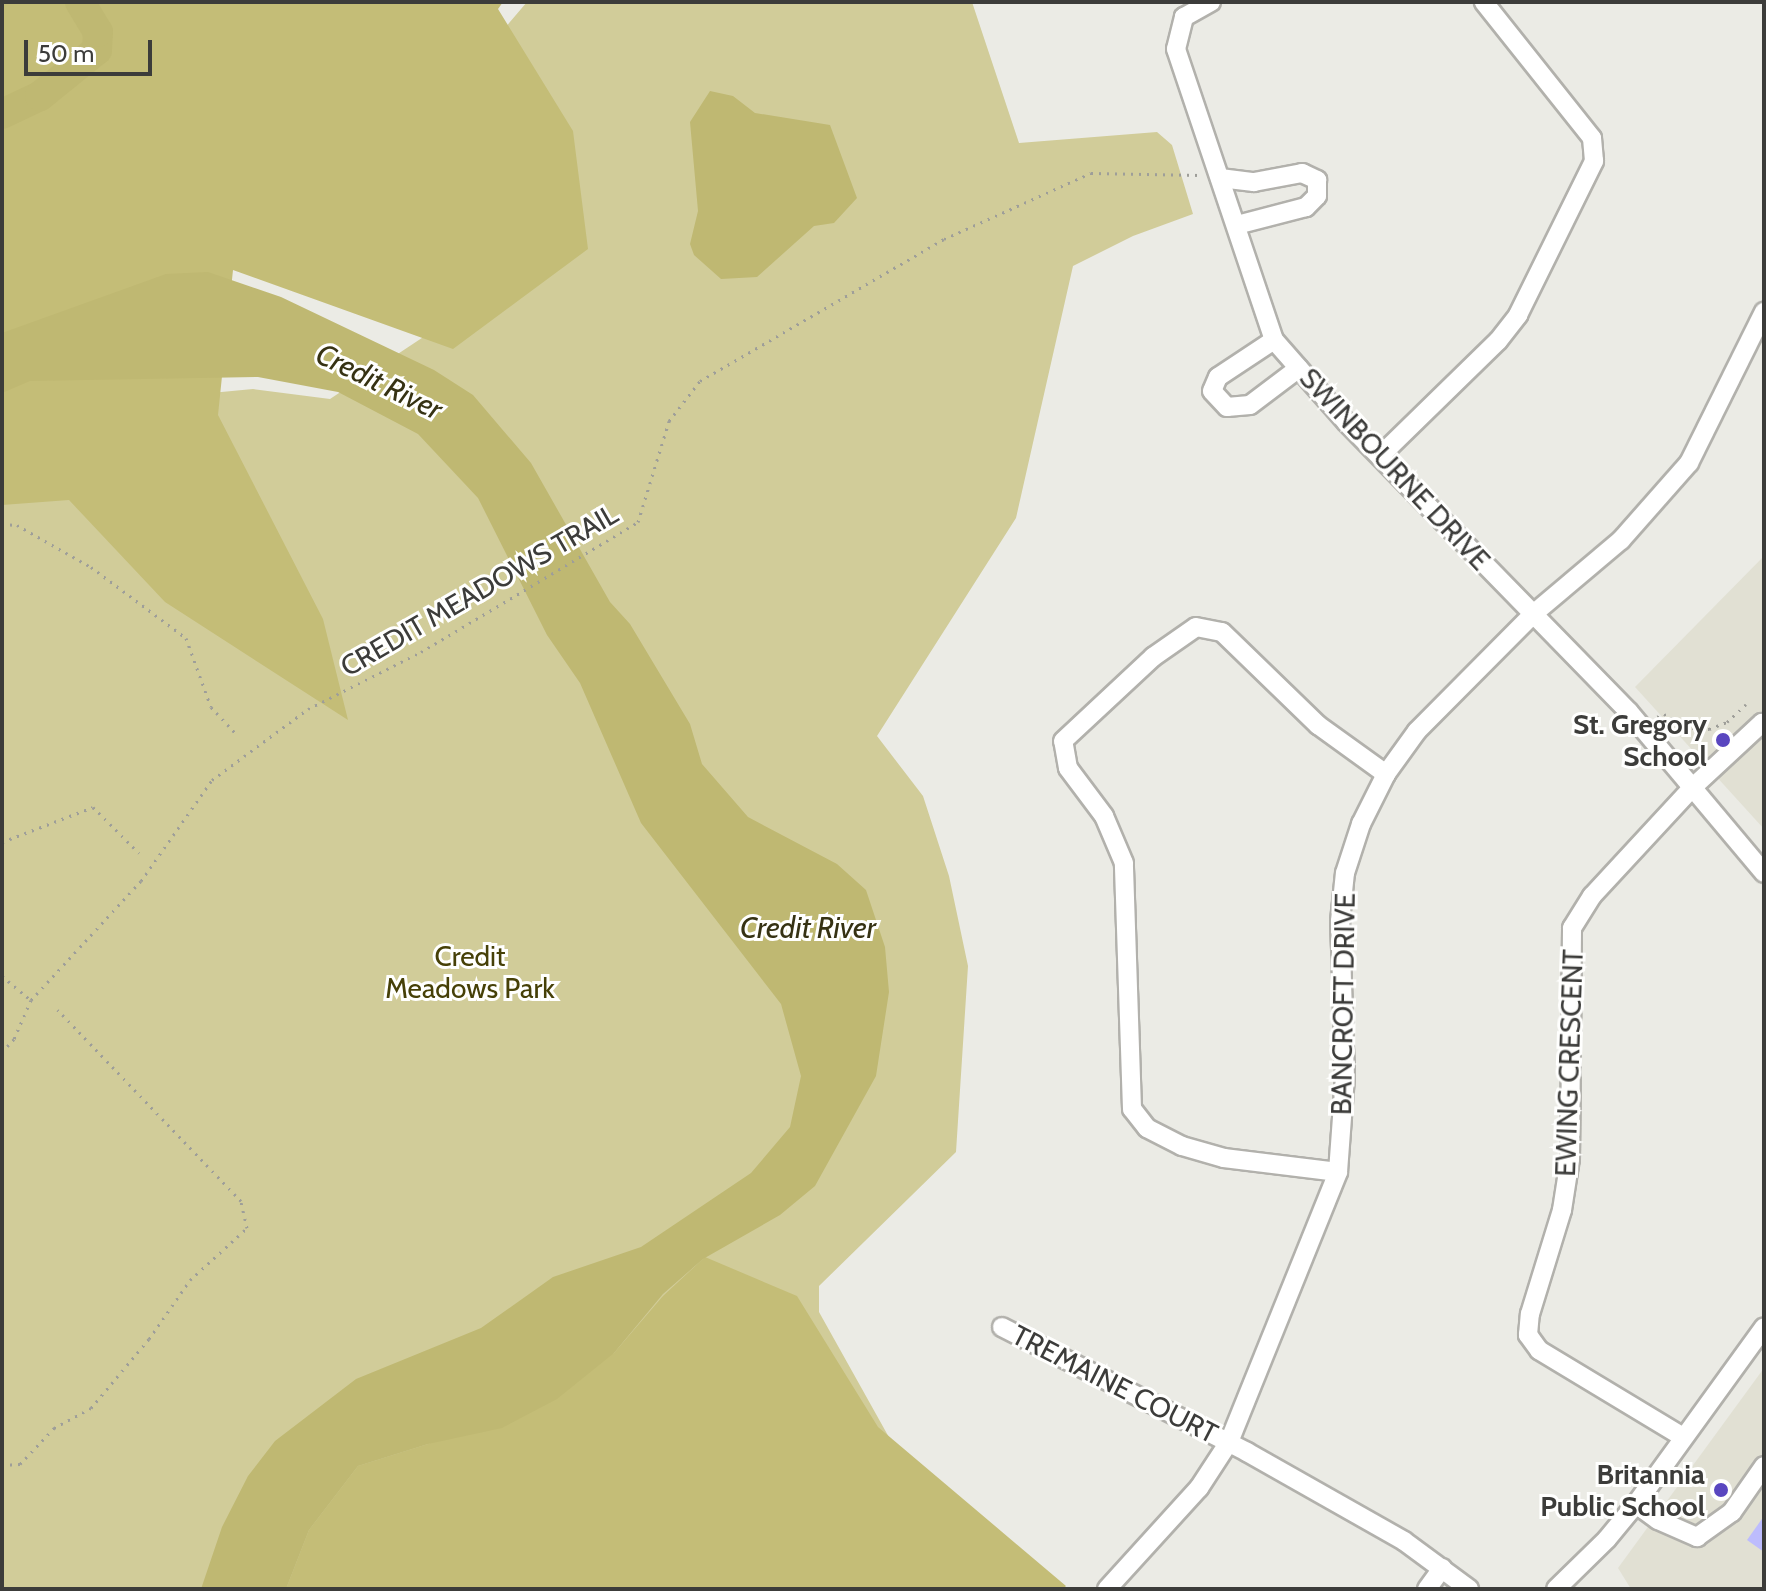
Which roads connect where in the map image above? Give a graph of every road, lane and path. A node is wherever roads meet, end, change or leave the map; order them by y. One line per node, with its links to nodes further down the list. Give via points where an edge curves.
1 (1211, 2): 3 (street, SWINBOURNE DRIVE, via 1184,17 1176,49)
2 (1484, 2): 8 (street, via 1592,138 1594,161 1518,315)
3 (1220, 178): 4 (street, SWINBOURNE DRIVE); 4 (street, via 1254,182 1302,173 1317,180 1317,196 1306,207); 21 (path, CREDIT MEADOWS TRAIL, via 1091,173 944,239 700,381 669,421 638,522 421,652 308,709 212,780 141,881)
4 (1237, 225): 6 (street, SWINBOURNE DRIVE)
5 (1764, 312): 10 (street, BANCROFT DRIVE, via 1689,463 1621,540)
6 (1274, 340): 7 (street, SWINBOURNE DRIVE); 7 (street, via 1218,377 1212,391 1227,407 1250,405)
7 (1299, 368): 8 (street, SWINBOURNE DRIVE)
8 (1380, 456): 10 (street, SWINBOURNE DRIVE)
9 (2, 524): 14 (path, via 17,525 91,567 186,638 211,707)
10 (1532, 615): 12 (street, SWINBOURNE DRIVE); 15 (street, BANCROFT DRIVE, via 1417,731)
11 (1746, 704): 12 (path, via 1727,722 1709,729 1692,728 1664,714)
12 (1638, 723): 16 (street, SWINBOURNE DRIVE)
13 (1764, 725): 16 (street, EWING CRESCENT)
14 (237, 735)
15 (1386, 774): 24 (street, BANCROFT DRIVE, via 1345,873 1340,921 1345,1077); 24 (street, via 1318,725 1222,632 1196,627 1153,657 1063,741 1068,768 1104,816 1124,863 1132,1109 1147,1128 1182,1146 1224,1158)
16 (1692, 788): 19 (street, SWINBOURNE DRIVE); 27 (street, EWING CRESCENT, via 1592,896 1572,928 1570,1159 1562,1210 1528,1335 1539,1350)
17 (2, 842): 18 (path, via 93,807)
18 (139, 853)
19 (1764, 873)
20 (2, 976): 21 (path)
21 (31, 1000): 23 (path, CREDIT MEADOWS TRAIL, via 14,1039)
22 (58, 1010): 29 (path, via 241,1201 247,1228 190,1280 91,1408 54,1428 20,1464)
23 (2, 1052)
24 (1338, 1172): 28 (street, BANCROFT DRIVE)
25 (1002, 1327): 28 (street, TREMAINE COURT)
26 (1762, 1335): 27 (street)
27 (1683, 1437): 31 (street)
28 (1229, 1442): 32 (street, TREMAINE COURT); 33 (street, BANCROFT DRIVE, via 1199,1488)
29 (2, 1465)
30 (1764, 1466): 31 (street, via 1732,1512 1697,1537)
31 (1636, 1504): 36 (street)
32 (1442, 1568): 34 (street); 35 (street, TREMAINE COURT)
33 (1107, 1589)
34 (1427, 1589)
35 (1469, 1589)
36 (1556, 1589)

